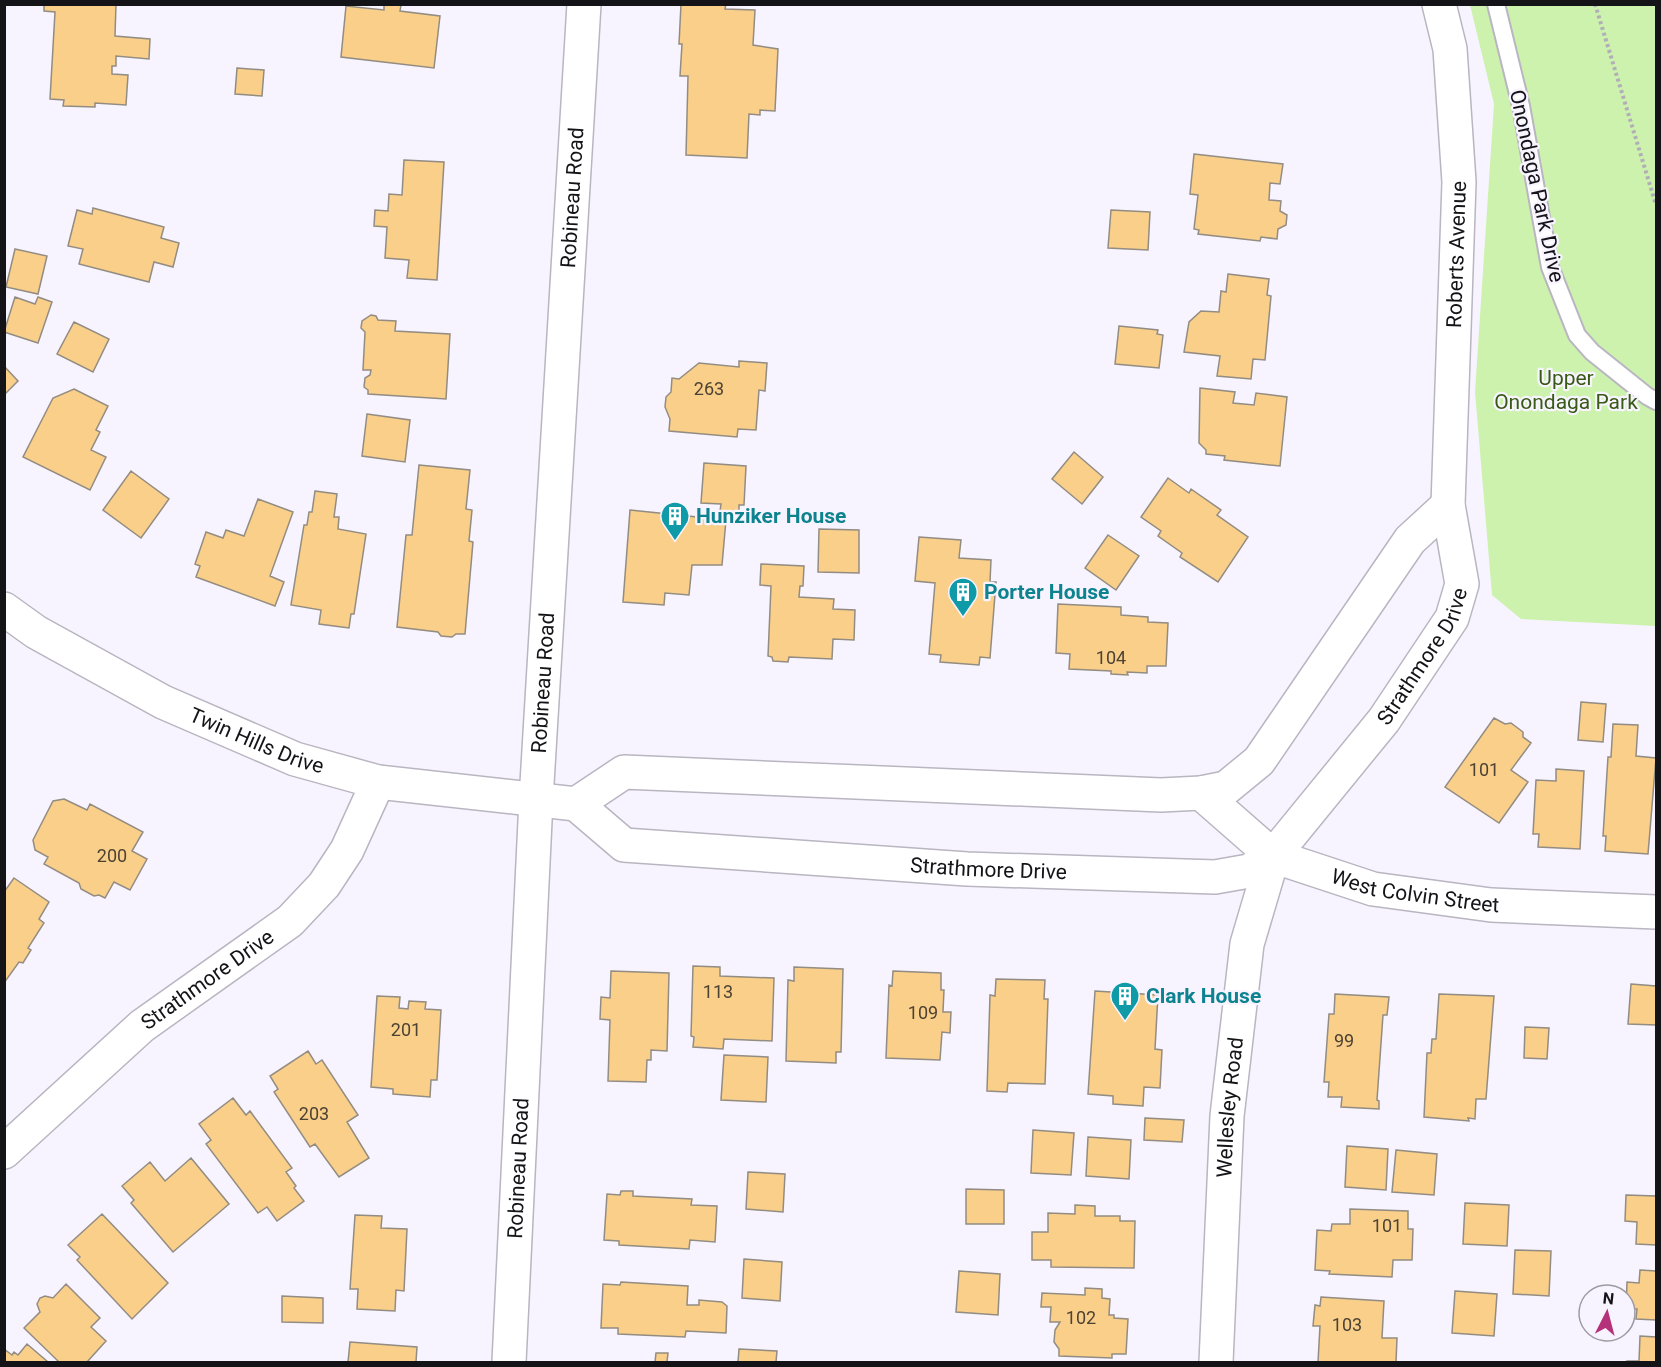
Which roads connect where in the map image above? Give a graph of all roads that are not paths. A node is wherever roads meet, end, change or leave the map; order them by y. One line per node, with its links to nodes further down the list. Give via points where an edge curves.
1 (584, 4): 9 (street, Robineau Road)
2 (1439, 4): 5 (street, Roberts Avenue, via 1450,49 1459,182)
3 (1496, 4): 4 (lane, Onondaga Park Drive, via 1521,106 1550,267 1577,335 1592,352)
4 (1656, 400)
5 (1448, 505): 8 (street, via 1410,540 1259,761 1226,788); 11 (street, Strathmore Drive, via 1462,584 1452,618 1384,720)
6 (4, 609): 7 (street, Twin Hills Drive, via 36,632 163,702 295,759)
7 (378, 782): 9 (street, Twin Hills Drive); 13 (street, Strathmore Drive, via 346,850 324,885 290,921 142,1026)
8 (1201, 793): 10 (street, via 1161,795 624,772); 11 (street, West Colvin Street)
9 (536, 800): 10 (street); 14 (street, Robineau Road)
10 (576, 804): 11 (street, Strathmore Drive, via 624,844 647,846 967,868 1215,877 1249,871)
11 (1273, 856): 12 (street, West Colvin Street, via 1373,889 1491,905); 15 (street, Wellesley Road, via 1247,945 1227,1116)
12 (1656, 912)
13 (4, 1152)
14 (508, 1362)
15 (1216, 1362)

